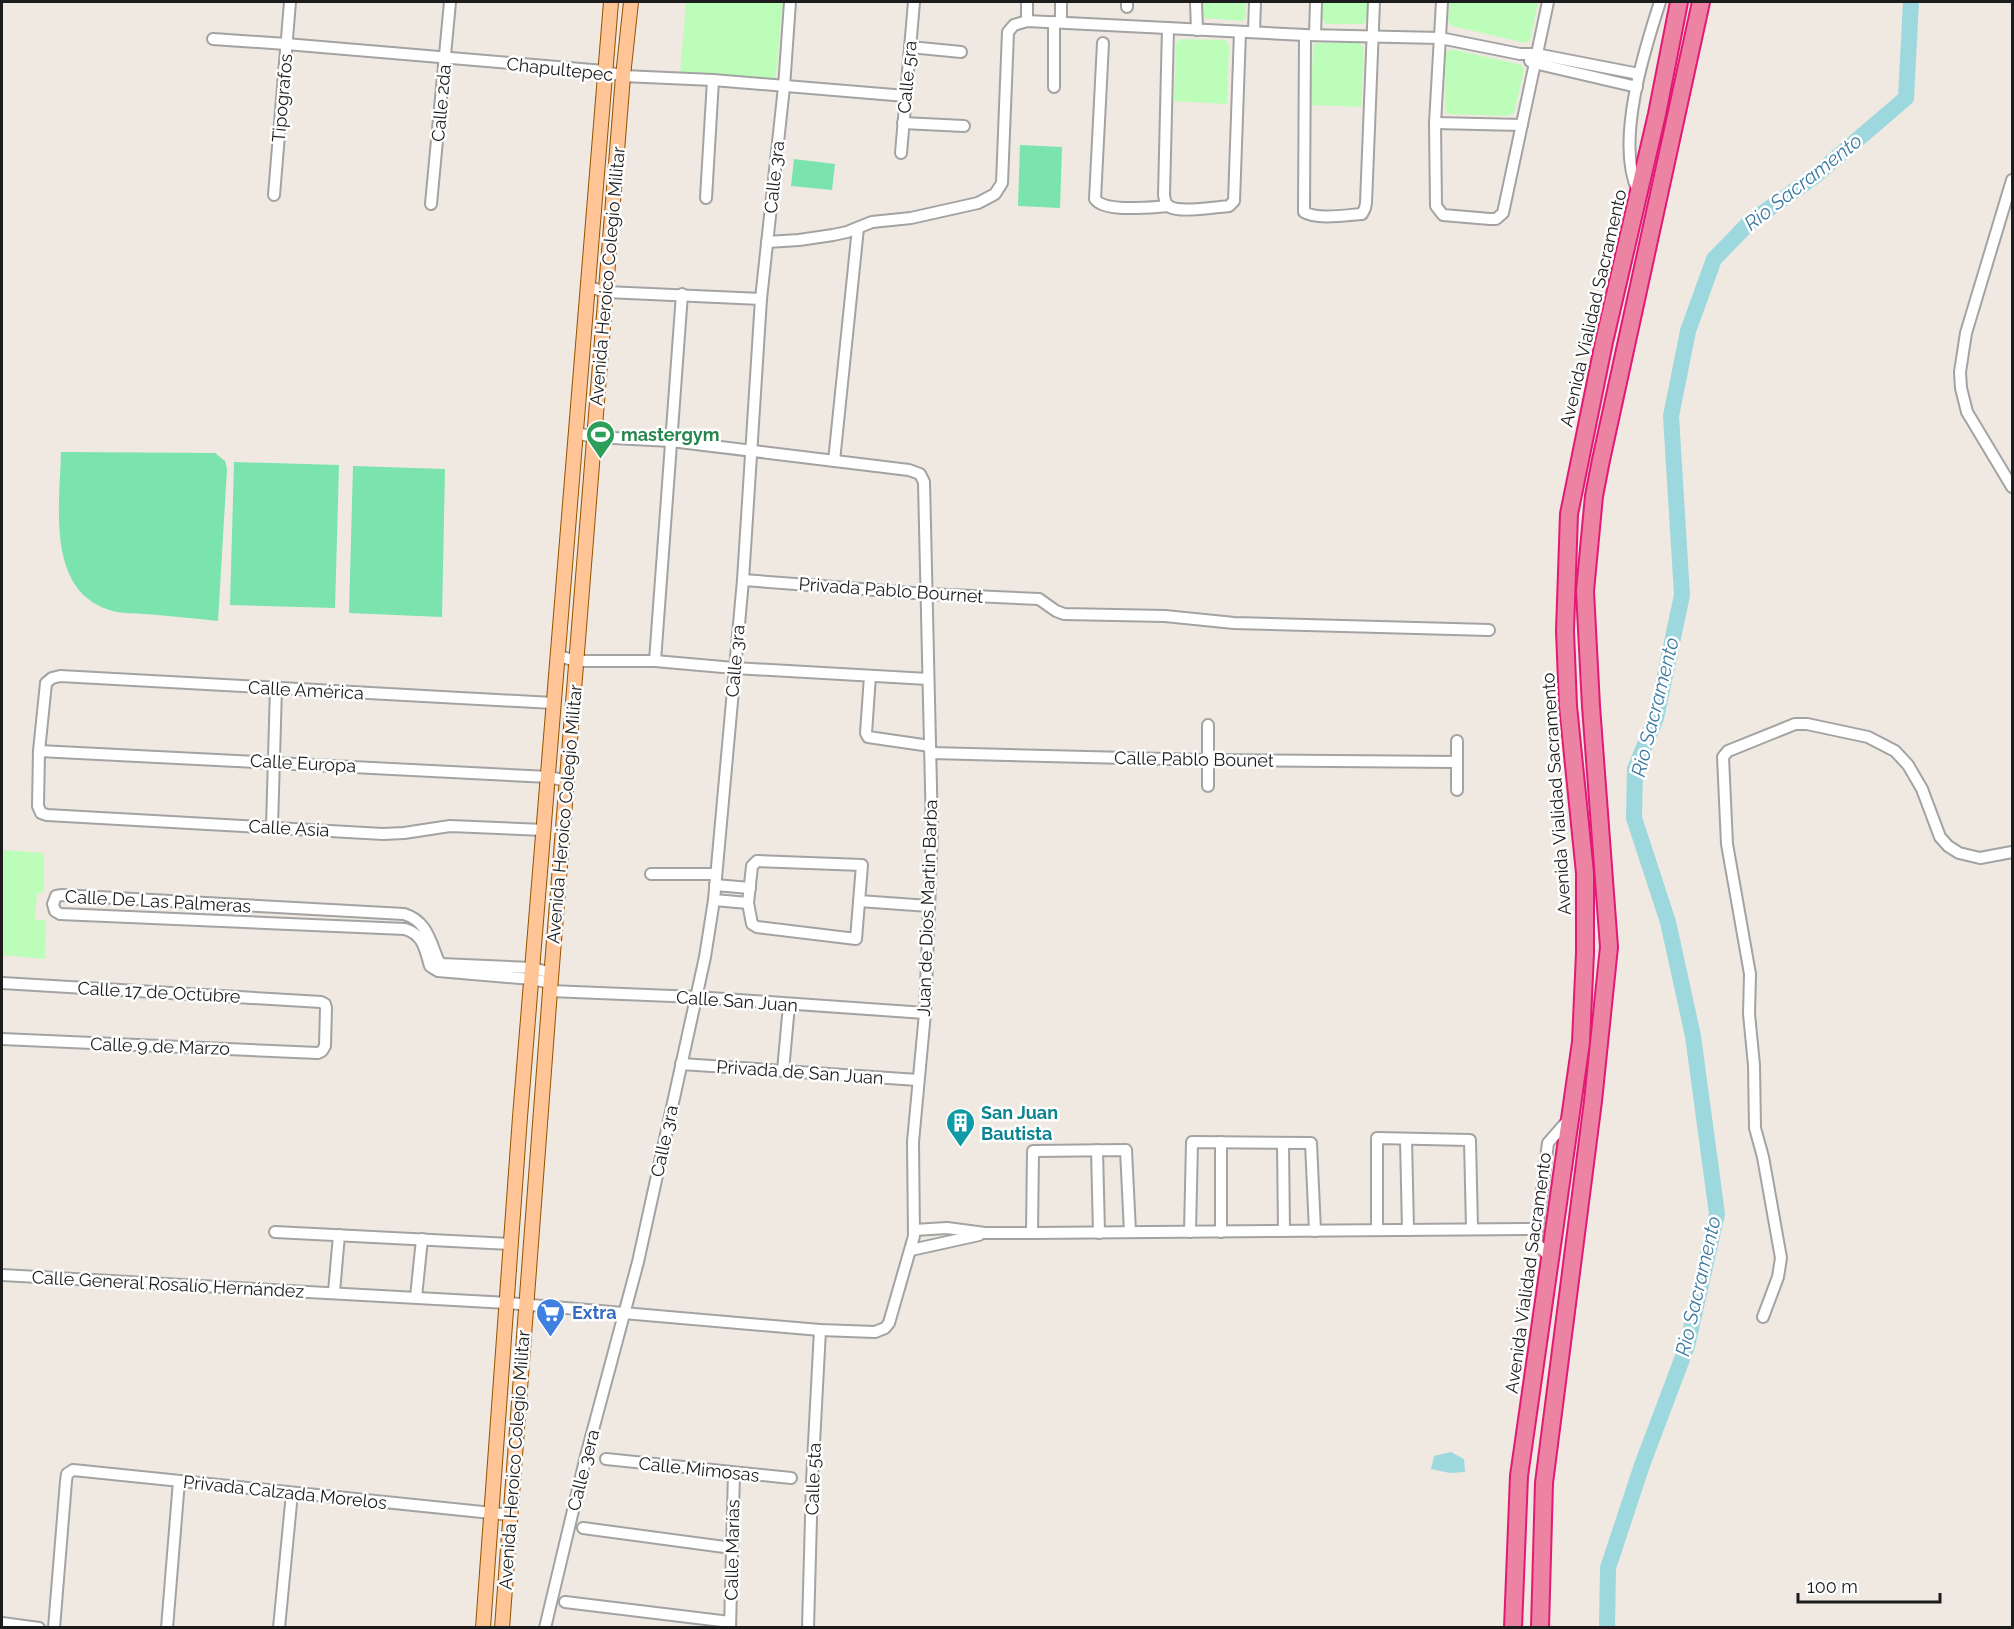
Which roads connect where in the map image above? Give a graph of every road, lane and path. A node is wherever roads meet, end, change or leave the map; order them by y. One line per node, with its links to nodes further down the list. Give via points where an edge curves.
1 (290, 2): 29 (street, Tipografos)
2 (450, 2): 32 (street, Calle 2da)
3 (611, 2): 35 (main road, Avenida Heroico Colegio Militar)
4 (631, 2): 37 (main road, Avenida Heroico Colegio Militar)
5 (790, 2): 39 (street, Calle 3ra)
6 (914, 2): 30 (street, Calle 5ra)
7 (1027, 2): 18 (street)
8 (1060, 2): 19 (street)
9 (1196, 2): 21 (street)
10 (1255, 2): 23 (street)
11 (1316, 2): 24 (street)
12 (1374, 2): 25 (street)
13 (1442, 2): 26 (street)
14 (1548, 2): 33 (street)
15 (1660, 2): 36 (street)
16 (1679, 2): 49 (highway, Avenida Vialidad Sacramento)
17 (1701, 2): 166 (highway, via 1601,460 1590,533 1586,591 1589,672 1609,947 1544,1483)
18 (1027, 21): 19 (street); 54 (street, via 1014,25 1008,32 999,190 978,202)
19 (1058, 22): 20 (street); 40 (street)
20 (1168, 28): 21 (street); 53 (street, via 1164,195)
21 (1197, 30): 22 (street)
22 (1240, 32): 23 (street); 53 (street, via 1234,201 1225,206)
23 (1254, 32): 24 (street)
24 (1310, 35): 25 (street); 25 (street, via 1303,203 1304,212 1310,216 1362,214 1365,208)
25 (1372, 36): 26 (street)
26 (1440, 38): 33 (street); 44 (street)
27 (213, 39): 29 (street, Chapultepec)
28 (1103, 43): 53 (street, via 1095,199 1114,208)
29 (286, 44): 32 (street, Chapultepec); 50 (street, Tipografos)
30 (910, 47): 31 (street); 42 (street, Calle 5ra)
31 (961, 52)
32 (445, 57): 35 (street, Chapultepec); 52 (street, Calle 2da)
33 (1535, 59): 34 (street); 45 (street)
34 (1584, 69): 36 (street); 41 (street)
35 (604, 71): 37 (street, Chapultepec); 56 (main road, Avenida Heroico Colegio Militar)
36 (1639, 74): 41 (street)
37 (623, 76): 38 (street, Chapultepec); 57 (main road, Avenida Heroico Colegio Militar)
38 (713, 80): 39 (street, Chapultepec); 51 (street)
39 (784, 87): 42 (street, Chapultepec); 55 (street, Calle 3ra)
40 (1054, 87)
41 (1637, 87): 49 (street, via 1629,165)
42 (906, 96): 43 (street, Calle 5ra)
43 (903, 123): 46 (street); 47 (street, Calle 5ra)
44 (1436, 123): 45 (street); 45 (street, via 1437,209 1443,215 1490,219 1503,213)
45 (1522, 125)
46 (964, 126)
47 (901, 153)
48 (2013, 180): 65 (street, via 1966,333 1960,372 1967,412)
49 (1639, 193): 112 (highway, Avenida Vialidad Sacramento, via 1569,514 1565,631 1569,728 1585,873 1581,1042)
50 (274, 195)
51 (706, 198)
52 (431, 204)
53 (1169, 206)
54 (858, 228): 55 (street); 64 (street)
55 (767, 242): 59 (street, Calle 3ra)
56 (589, 287): 57 (street); 60 (main road, Avenida Heroico Colegio Militar)
57 (606, 291): 58 (street); 61 (main road, Avenida Heroico Colegio Militar)
58 (682, 294): 59 (street); 62 (street)
59 (761, 299): 63 (street, Calle 3ra)
60 (576, 433): 61 (street); 69 (main road, Avenida Heroico Colegio Militar)
61 (594, 437): 62 (street); 70 (main road, Avenida Heroico Colegio Militar)
62 (670, 441): 63 (street); 71 (street)
63 (752, 452): 64 (street); 66 (street, Calle 3ra)
64 (834, 461): 67 (street, Juan de Dios Martin Barba, via 920,474 924,482)
65 (2013, 487)
66 (743, 580): 67 (street, Privada Pablo Bournet); 72 (street, Calle 3ra)
67 (927, 594): 68 (street, Privada Pablo Bournet, via 1039,599 1064,614); 74 (street, Juan de Dios Martin Barba)
68 (1489, 630)
69 (559, 656): 70 (street); 76 (main road, Avenida Heroico Colegio Militar)
70 (576, 661): 71 (street); 85 (main road, Avenida Heroico Colegio Militar)
71 (655, 661): 72 (street)
72 (734, 668): 73 (street); 92 (street, Calle 3ra)
73 (870, 676): 74 (street); 79 (street, Calle Pablo Bounet, via 868,737)
74 (928, 679): 79 (street, Juan de Dios Martin Barba)
75 (276, 688): 76 (street, Calle América); 80 (street, Calle América, via 52,678 46,683); 82 (street)
76 (553, 703): 84 (main road, Avenida Heroico Colegio Militar)
77 (1208, 725): 81 (street)
78 (1457, 741): 83 (street)
79 (930, 749): 81 (street, Calle Pablo Bounet); 98 (street, Juan de Dios Martin Barba)
80 (39, 751): 82 (street, Calle Europa); 88 (street, Calle Asia, via 38,806 47,815)
81 (1208, 760): 83 (street, Calle Pablo Bounet); 86 (street)
82 (273, 762): 84 (street, Calle Europa); 88 (street)
83 (1457, 762): 87 (street)
84 (549, 777): 85 (street, Calle Europa); 89 (main road, Avenida Heroico Colegio Militar)
85 (567, 781): 102 (main road, Avenida Heroico Colegio Militar)
86 (1208, 786)
87 (1457, 790)
88 (272, 827): 89 (street, Calle Asia, via 383,834 450,826)
89 (544, 830): 101 (main road, Avenida Heroico Colegio Militar)
90 (2013, 852): 142 (street, via 1980,858 1948,846 1940,837 1922,789 1908,765 1895,751 1868,737 1795,724 1728,751 1723,757 1727,843 1750,974 1755,1128 1781,1258)
91 (651, 874): 92 (street)
92 (715, 880): 93 (street); 94 (street, Calle 3ra)
93 (750, 888): 95 (street, via 752,866 758,861 862,865); 96 (street)
94 (714, 900): 96 (street); 104 (street, Calle 3ra)
95 (859, 901): 96 (street, via 856,939 757,927 750,920); 98 (street)
96 (748, 903)
97 (225, 904): 99 (street); 99 (street, Calle De Las Palmeras, via 62,895 55,897 53,904 60,914); 100 (street, Calle De Las Palmeras, via 404,914 417,920)
98 (929, 906): 106 (street, Juan de Dios Martin Barba)
99 (225, 920): 100 (street, Calle De Las Palmeras)
100 (419, 930): 101 (street, via 428,932 441,963)
101 (532, 973): 102 (street); 133 (main road, Avenida Heroico Colegio Militar)
102 (551, 982): 104 (street, Calle San Juan); 140 (main road, Avenida Heroico Colegio Militar)
103 (2, 983): 108 (street, Calle 17 de Octubre, via 316,1002 326,1008 325,1046)
104 (696, 997): 105 (street, Calle San Juan); 109 (street, Calle 3ra)
105 (789, 1005): 106 (street, Calle San Juan); 110 (street)
106 (925, 1013): 111 (street, Juan de Dios Martin Barba)
107 (2, 1039): 108 (street, Calle 9 de Marzo)
108 (318, 1053)
109 (681, 1065): 110 (street, Privada de San Juan); 141 (street, Calle 3ra)
110 (783, 1071): 111 (street, Privada de San Juan)
111 (918, 1080): 119 (street, Juan de Dios Martin Barba, via 913,1142)
112 (1570, 1118): 118 (street, via 1548,1143); 135 (highway, Avenida Vialidad Sacramento)
113 (1406, 1139): 117 (street, via 1470,1140); 120 (street, via 1377,1138); 121 (street)
114 (1221, 1143): 115 (street); 126 (street, via 1192,1142); 127 (street)
115 (1282, 1143): 122 (street); 123 (street, via 1311,1143)
116 (1097, 1150): 125 (street, via 1126,1150); 129 (street, via 1033,1151); 130 (street)
117 (1472, 1229): 118 (street); 121 (street)
118 (1537, 1229): 135 (street, via 1535,1241)
119 (914, 1230): 128 (street, via 947,1228); 134 (street, Juan de Dios Martin Barba)
120 (1377, 1230): 121 (street); 123 (street)
121 (1407, 1230)
122 (1284, 1231): 123 (street); 127 (street)
123 (1315, 1231)
124 (275, 1232): 131 (street)
125 (1130, 1232): 126 (street); 130 (street)
126 (1190, 1232): 127 (street)
127 (1221, 1232)
128 (985, 1233): 129 (street); 134 (street)
129 (1032, 1233): 130 (street)
130 (1099, 1233)
131 (339, 1235): 132 (street); 137 (street)
132 (422, 1239): 133 (street); 138 (street)
133 (511, 1244): 139 (main road, Avenida Heroico Colegio Militar)
134 (911, 1250): 144 (street, Juan de Dios Martin Barba, via 892,1317 885,1328)
135 (1551, 1259): 165 (highway, Avenida Vialidad Sacramento, via 1519,1476)
136 (2, 1275): 137 (street, Calle General Rosalío Hernández)
137 (334, 1292): 138 (street, Calle General Rosalío Hernández)
138 (416, 1297): 139 (street, Calle General Rosalío Hernández)
139 (508, 1303): 140 (street, Calle General Rosalío Hernández); 150 (main road, Avenida Heroico Colegio Militar)
140 (526, 1305): 141 (street, Calle General Rosalío Hernández); 151 (main road, Avenida Heroico Colegio Militar)
141 (623, 1313): 143 (street, Calle General Rosalío Hernández); 163 (street, Calle 3era)
142 (1763, 1317)
143 (820, 1330): 144 (street, Calle General Rosalío Hernández); 164 (street, Calle 5ta)
144 (875, 1332)
145 (606, 1459): 146 (street, Calle Mimosas)
146 (734, 1473): 147 (street, Calle Mimosas); 153 (street, Calle Marías)
147 (791, 1478)
148 (179, 1481): 149 (street, Privada Calzada Morelos); 158 (street, Privada Calzada Morelos, via 73,1470 67,1474); 159 (street)
149 (292, 1493): 150 (street, Privada Calzada Morelos); 160 (street)
150 (492, 1513): 151 (street, Privada Calzada Morelos); 161 (main road, Avenida Heroico Colegio Militar)
151 (511, 1515): 162 (main road, Avenida Heroico Colegio Militar)
152 (583, 1528): 153 (street)
153 (732, 1548): 156 (street, Calle Marías)
154 (565, 1602): 156 (street)
155 (2, 1623): 157 (street)
156 (730, 1625)
157 (39, 1628)
158 (54, 1628)
159 (166, 1628)
160 (279, 1628)
161 (483, 1628)
162 (502, 1628)
163 (545, 1628)
164 (808, 1628)
165 (1513, 1628)
166 (1540, 1628)

